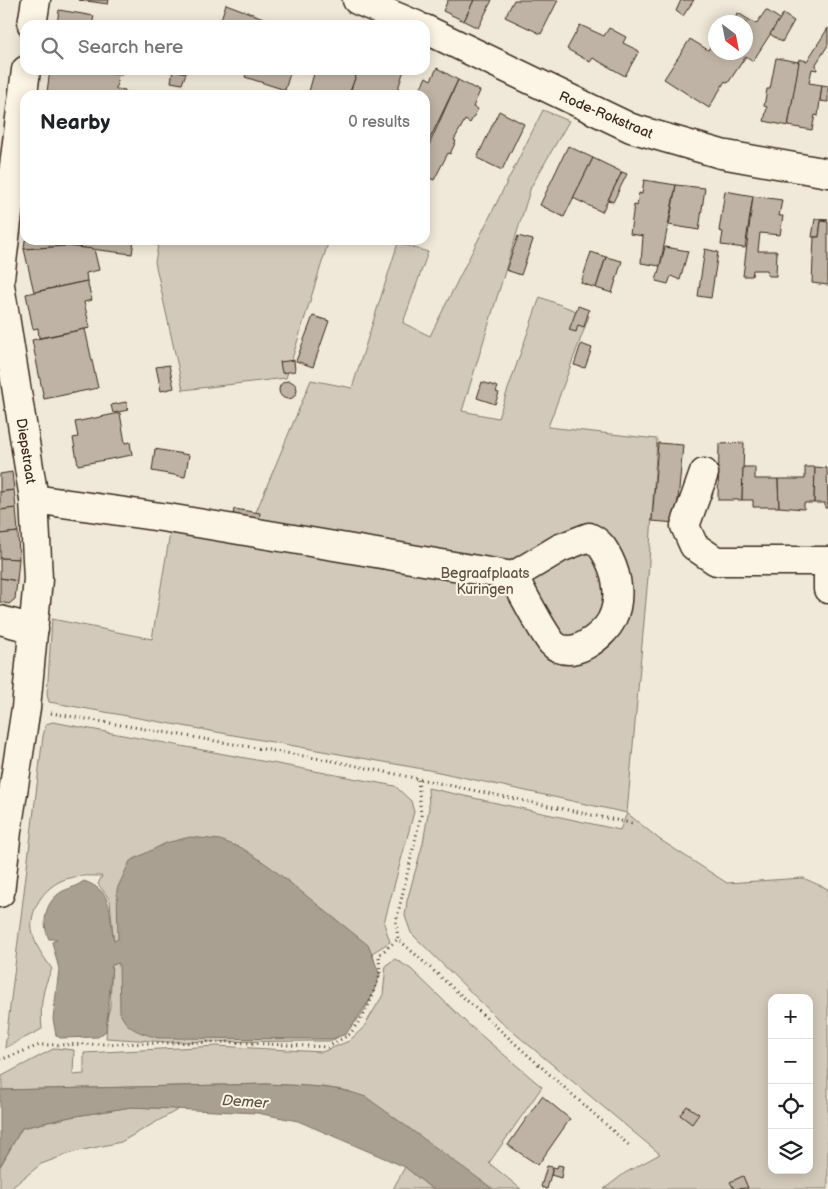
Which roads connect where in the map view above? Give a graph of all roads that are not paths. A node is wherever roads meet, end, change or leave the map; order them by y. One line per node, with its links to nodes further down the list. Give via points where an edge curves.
1 (36, 0): 3 (street)
2 (357, 0): 4 (street)
3 (33, 20)
4 (404, 20)
5 (430, 31): 9 (street, Rode-Rokstraat, via 631,128 721,154)
6 (25, 75): 7 (street)
7 (24, 90)
8 (20, 118): 10 (street)
9 (828, 173)
10 (0, 278)
11 (0, 285): 13 (street, Diepstraat)
12 (704, 473): 15 (street, via 685,526 694,546 716,561 828,561)
13 (34, 500): 14 (street, Diepstraat, via 168,518); 17 (street, Diepstraat, via 38,579)
14 (513, 576)
15 (828, 589)
16 (0, 620): 17 (street)
17 (34, 629): 18 (street, Diepstraat, via 26,708)
18 (3, 830): 19 (street, Diepstraat)
19 (0, 893)

